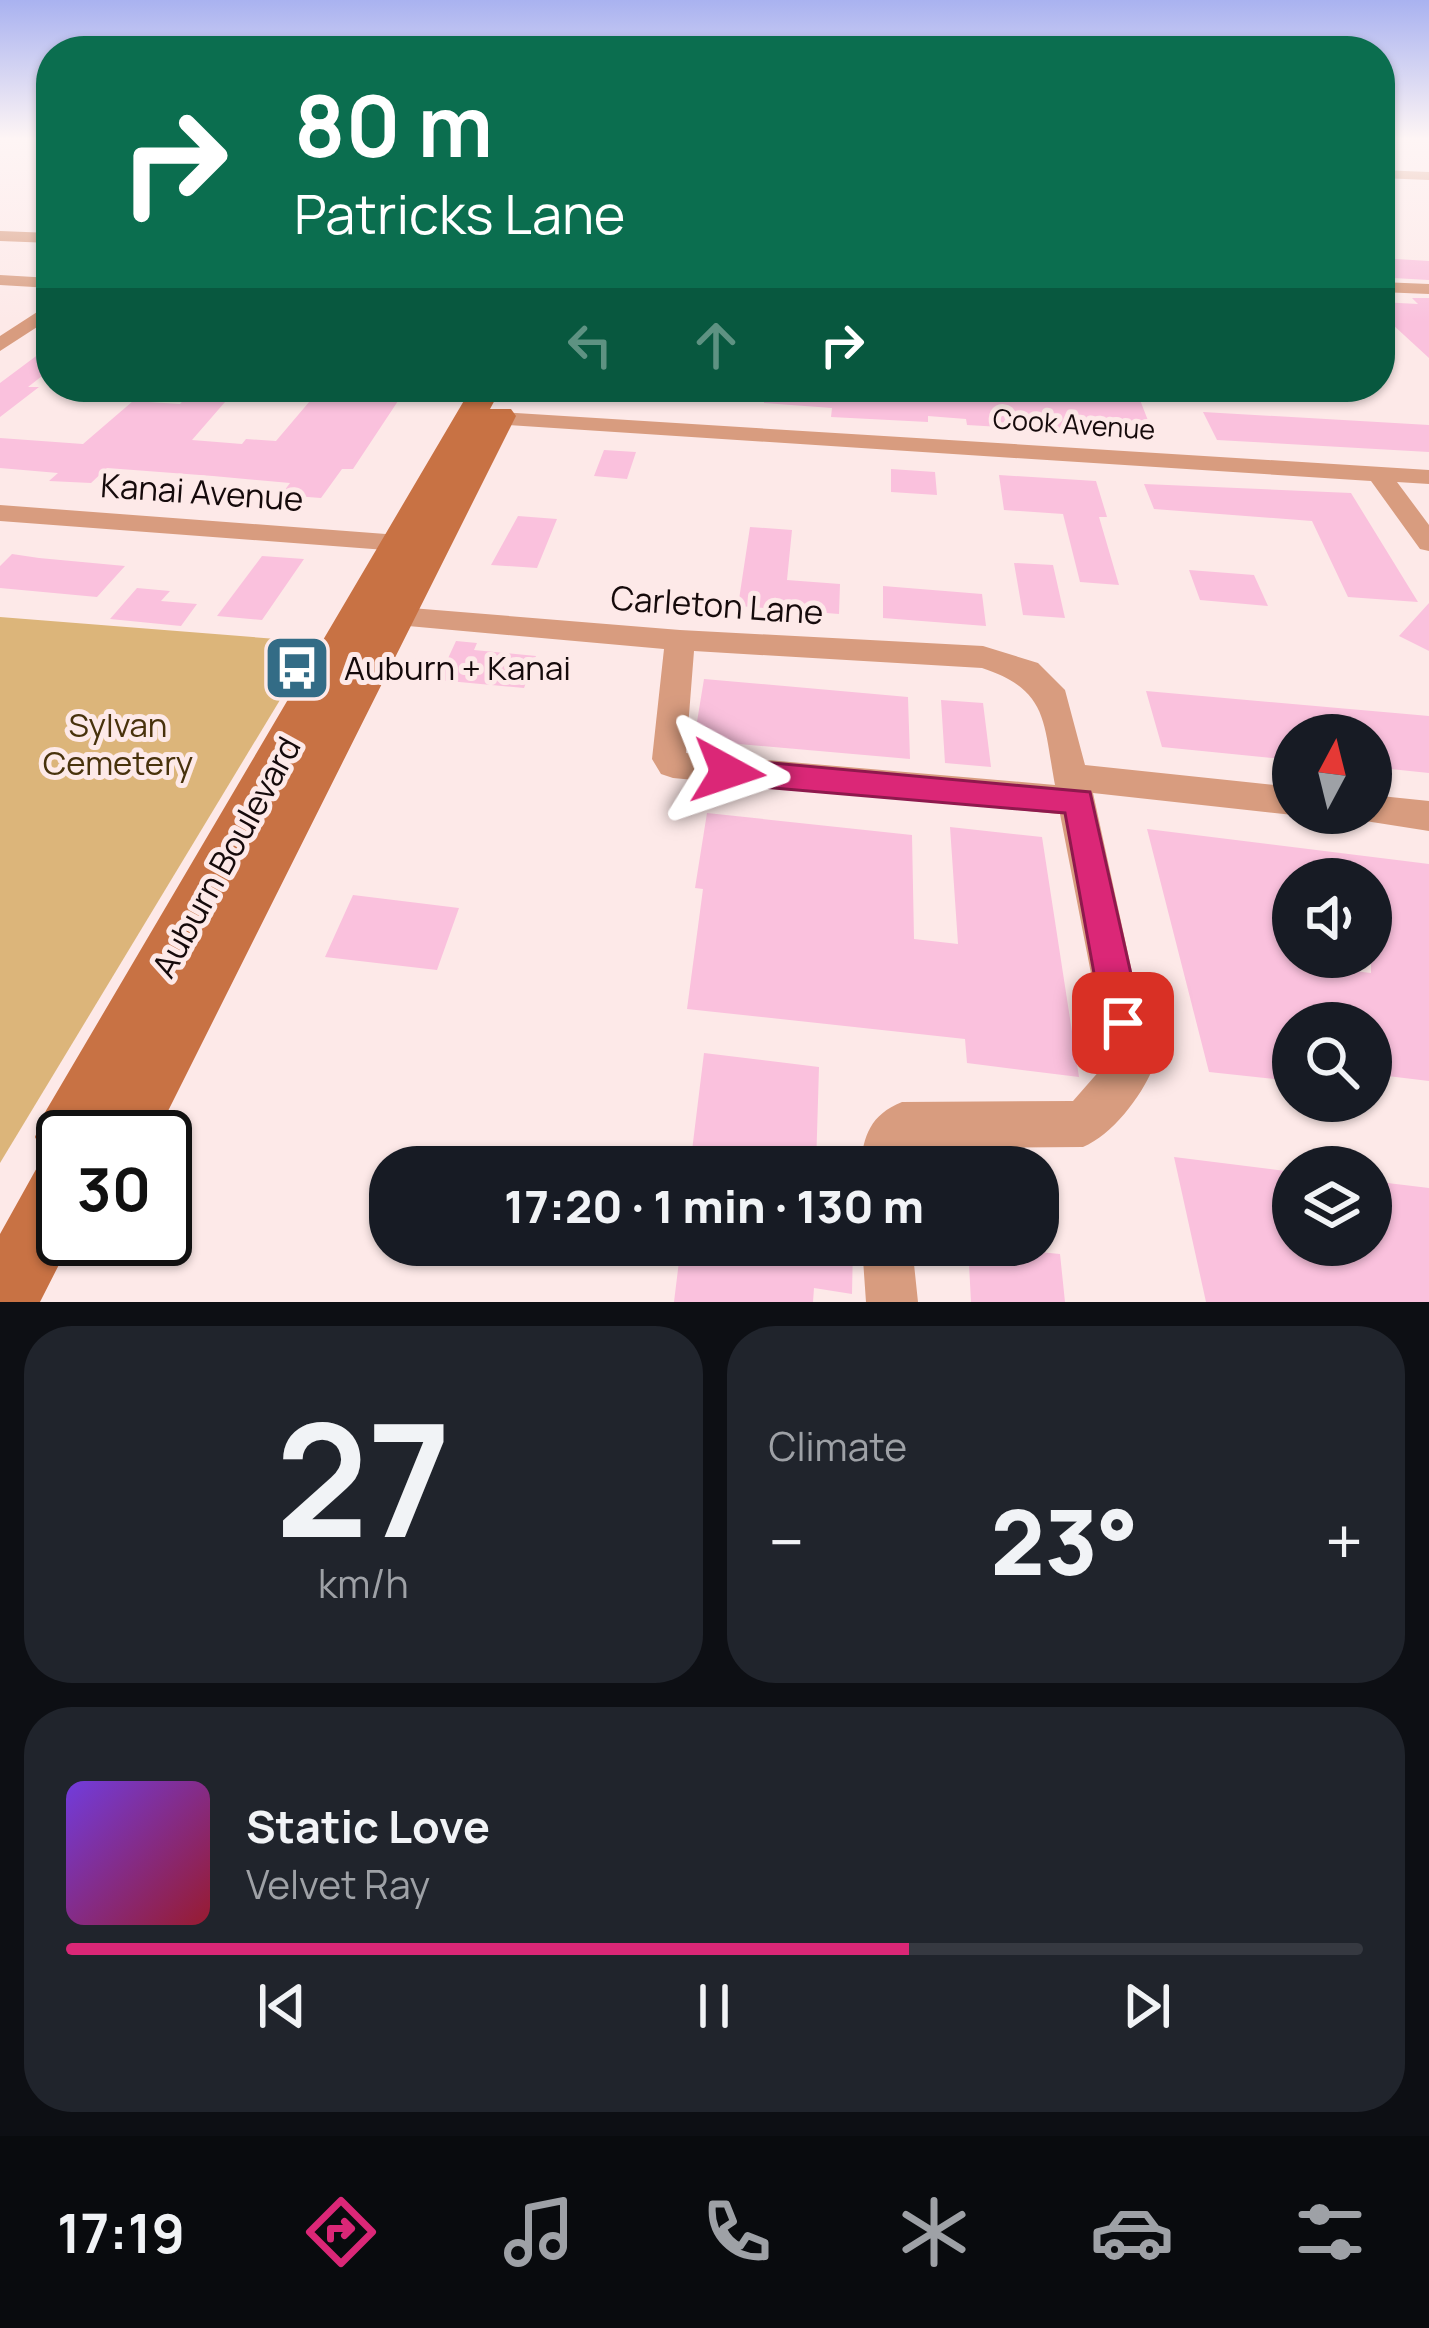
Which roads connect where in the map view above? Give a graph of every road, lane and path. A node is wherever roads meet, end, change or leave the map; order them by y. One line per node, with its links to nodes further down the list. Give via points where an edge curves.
1 (0, 236): 2 (street)
2 (36, 237)
3 (0, 280): 4 (street)
4 (36, 282)
5 (1395, 287): 6 (street)
6 (1429, 289)
7 (36, 320): 8 (street)
8 (0, 345)
9 (496, 402): 15 (main road, Auburn Boulevard)
10 (497, 402): 17 (main road, Auburn Boulevard)
11 (579, 402): 12 (street, Cook Avenue)
12 (1378, 474): 13 (street, Cook Avenue); 16 (street)
13 (1429, 477)
14 (0, 513): 15 (street, Kanai Avenue)
15 (400, 543): 17 (main road, Auburn Boulevard)
16 (1429, 543)
17 (380, 616): 18 (street, Carleton Lane); 23 (main road, Auburn Boulevard); 24 (main road, Auburn Boulevard)
18 (680, 640): 19 (street, Carleton Lane, via 982,657 1027,671 1054,698); 19 (street, via 673,765)
19 (1074, 789): 20 (street); 28 (street, via 1131,1068 1083,1124 902,1125)
20 (1272, 800)
21 (1392, 812): 22 (street)
22 (1429, 816)
23 (260, 877): 24 (main road); 27 (main road, Auburn Boulevard)
24 (142, 1006): 25 (main road, Auburn Boulevard); 26 (main road, via 124,1078)
25 (83, 1110)
26 (106, 1110)
27 (135, 1110)
28 (885, 1146)
29 (36, 1192): 31 (main road, Auburn Boulevard)
30 (36, 1238): 34 (main road)
31 (0, 1256)
32 (52, 1266): 35 (main road)
33 (889, 1266): 36 (street)
34 (2, 1302)
35 (33, 1302)
36 (892, 1302)

